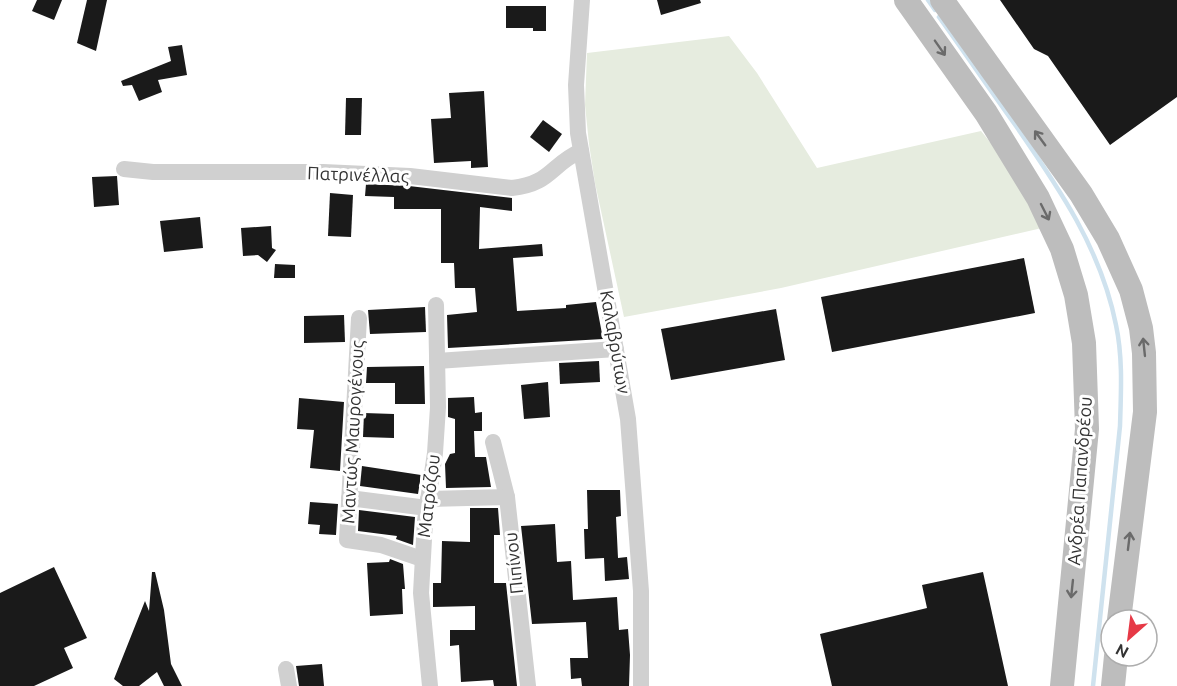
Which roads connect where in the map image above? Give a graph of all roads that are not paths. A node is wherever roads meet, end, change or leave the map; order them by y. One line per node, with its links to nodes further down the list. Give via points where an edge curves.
1 (582, 0): 4 (street, Καλαβρύτων, via 576,85)
2 (906, 0): 22 (main road, Ανδρέα Παπανδρέου, one-way to 22, via 987,113 1038,198 1062,249 1076,295 1084,343 1087,429)
3 (942, 0): 15 (main road, one-way to 3, via 1145,412 1144,353 1131,290 1091,210)
4 (581, 151): 5 (street, Πατρινέλλας, via 542,180 512,188 410,176); 8 (street, Καλαβρύτων)
5 (124, 169)
6 (435, 305): 9 (street, Ματρόζου)
7 (358, 318): 12 (street, Μαντώς Μαυρογένους)
8 (616, 349): 9 (street); 21 (street, Καλαβρύτων, via 628,419 642,591)
9 (438, 361): 13 (street, Ματρόζου, via 435,453)
10 (493, 442): 11 (street, Πιπίνου)
11 (507, 497): 13 (street); 20 (street, Πιπίνου)
12 (349, 498): 13 (street); 14 (street, Μαντώς Μαυρογένους, via 347,540 391,548)
13 (427, 504): 14 (street, Ματρόζου)
14 (422, 559): 19 (street, Ματρόζου, via 421,593)
15 (1120, 608)
16 (1115, 668): 23 (main road)
17 (286, 669): 18 (street)
18 (289, 686)
19 (430, 686)
20 (528, 686)
21 (641, 686)
22 (1062, 686)
23 (1113, 686)

